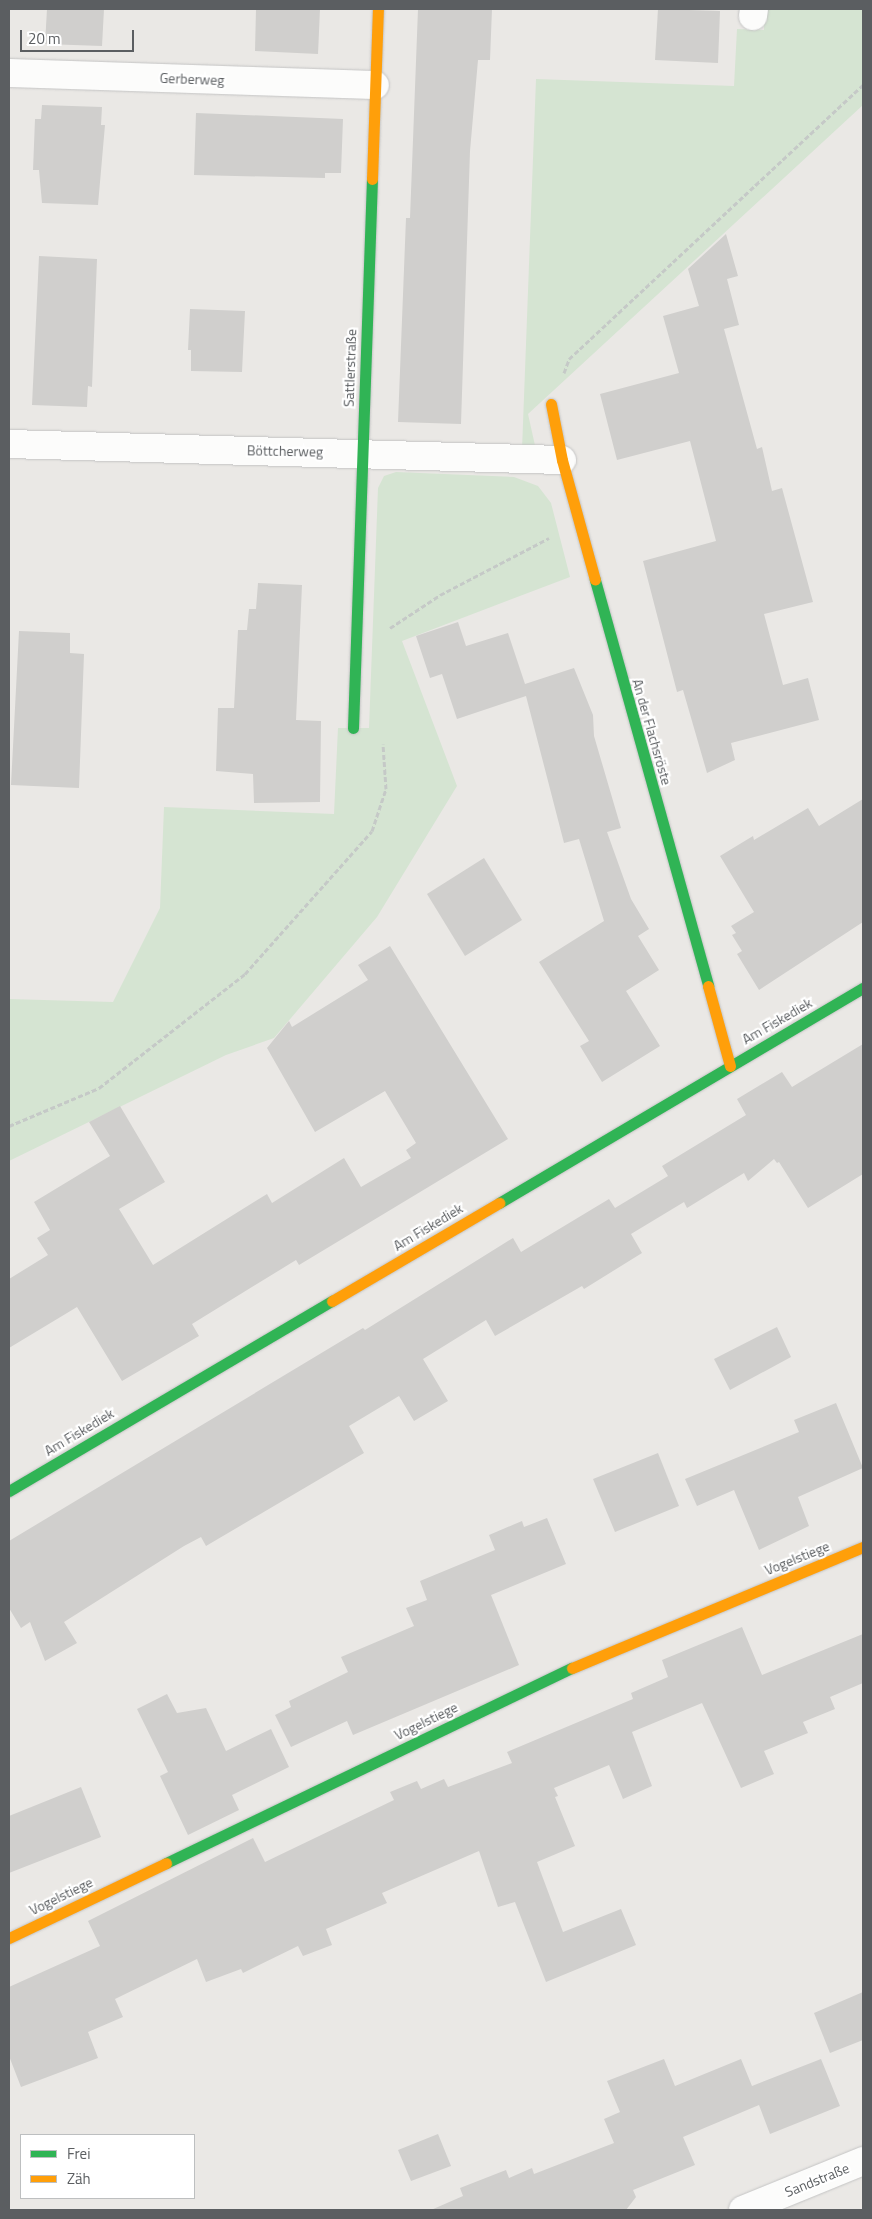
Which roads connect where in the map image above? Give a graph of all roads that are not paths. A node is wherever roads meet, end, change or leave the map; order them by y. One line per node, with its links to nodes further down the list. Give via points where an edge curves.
1 (378, 9): 3 (street, Sattlerstraße)
2 (9, 74): 3 (street, Gerberweg)
3 (375, 85): 6 (street, Sattlerstraße)
4 (551, 404): 7 (street, An der Flachsröste)
5 (9, 444): 6 (street, Böttcherweg)
6 (362, 453): 7 (street, Böttcherweg); 8 (street, Sattlerstraße)
7 (562, 460): 10 (street, An der Flachsröste)
8 (353, 728)
9 (863, 988): 10 (street, Am Fiskediek)
10 (730, 1066): 11 (street, Am Fiskediek)
11 (9, 1492)
12 (863, 1547): 13 (street, Vogelstiege, via 578,1665)
13 (9, 1938)
14 (863, 2162): 15 (street, Sandstraße)
15 (744, 2210)

